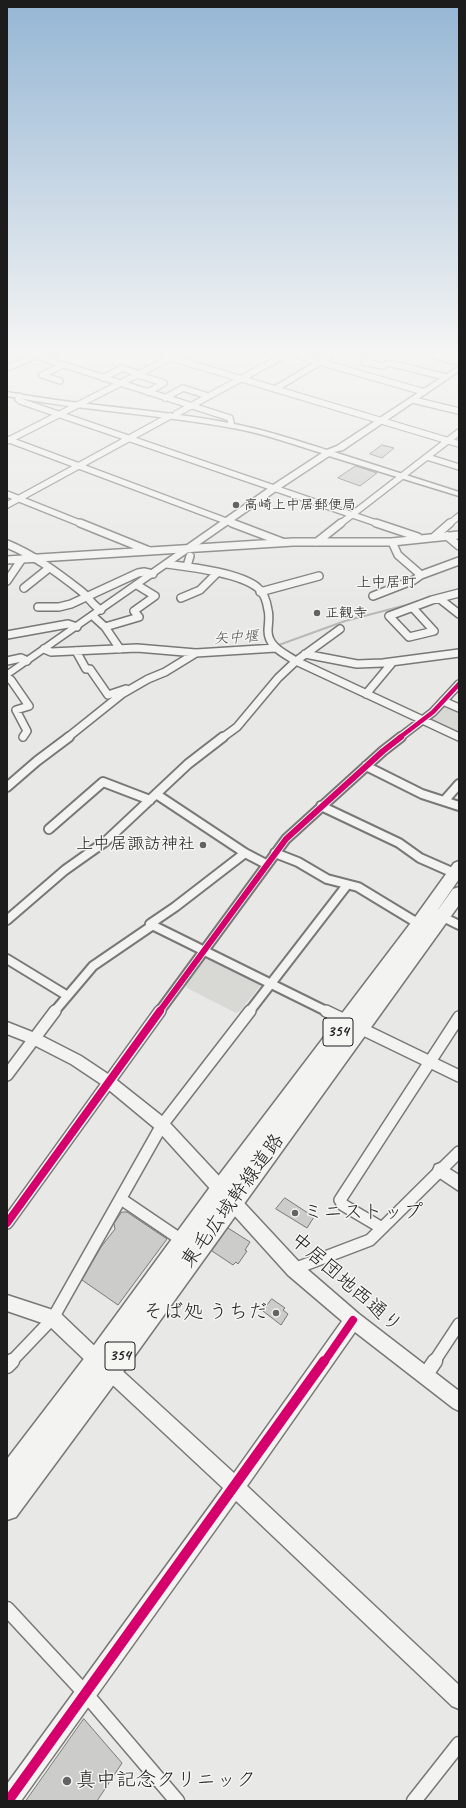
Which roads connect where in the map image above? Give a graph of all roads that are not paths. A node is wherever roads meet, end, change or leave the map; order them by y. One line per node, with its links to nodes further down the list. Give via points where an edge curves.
1 (9, 440): 11 (street)
2 (127, 440): 11 (street)
3 (134, 440): 14 (street)
4 (290, 440): 9 (street)
5 (298, 440): 9 (street)
6 (351, 440): 9 (street)
7 (448, 441): 8 (street); 10 (street)
8 (459, 444)
9 (330, 451): 13 (street); 14 (street)
10 (427, 457): 12 (street); 13 (street)
11 (80, 466): 18 (street); 22 (street)
12 (459, 467)
13 (404, 475): 15 (street); 17 (street); 20 (street)
14 (273, 489): 20 (street); 22 (street)
15 (459, 490)
16 (7, 494): 18 (street)
17 (459, 494)
18 (18, 499): 19 (street); 32 (street)
19 (7, 505)
20 (352, 515): 26 (street); 27 (street)
21 (459, 516): 25 (street)
22 (228, 521): 29 (street); 33 (street)
23 (459, 535): 24 (street)
24 (447, 536): 25 (street); 31 (street)
25 (434, 537): 26 (street)
26 (422, 538): 28 (street)
27 (317, 542): 28 (street); 29 (street)
28 (392, 542): 43 (street, via 398,555)
29 (286, 543): 33 (street)
30 (7, 544): 34 (street)
31 (459, 546)
32 (149, 551): 33 (street); 34 (street)
33 (189, 552): 38 (street); 39 (street)
34 (35, 557): 35 (street); 40 (street)
35 (22, 559): 36 (street); 45 (street)
36 (7, 560)
37 (459, 561): 43 (street)
38 (167, 564): 39 (street); 42 (street)
39 (187, 566): 41 (street)
40 (49, 568): 47 (street); 51 (street)
41 (217, 573): 48 (street, via 248,581); 52 (street, via 200,590)
42 (153, 574): 46 (street); 51 (street, via 138,573)
43 (420, 575): 50 (street, via 414,580)
44 (319, 576): 48 (street)
45 (7, 581)
46 (137, 585): 56 (street); 60 (street, via 155,596 134,611 139,617)
47 (24, 588)
48 (260, 592): 63 (street, via 269,613 268,635)
49 (459, 593): 53 (street)
50 (373, 596)
51 (87, 597): 54 (street, via 71,604); 56 (street)
52 (182, 598)
53 (440, 599): 55 (street); 57 (street)
54 (38, 607)
55 (412, 608): 55 (street, via 389,616 409,637 434,631)
56 (101, 610): 58 (street)
57 (459, 614)
58 (93, 616): 59 (street); 60 (street)
59 (77, 627): 62 (street, via 68,624); 64 (street)
60 (105, 627): 65 (street)
61 (340, 629): 69 (street)
62 (8, 633)
63 (276, 648): 67 (street); 72 (street)
64 (44, 649): 66 (street, via 51,652); 71 (street)
65 (120, 649): 66 (street); 67 (street, via 142,648)
66 (76, 651): 76 (street, via 86,669 90,669 108,695)
67 (196, 653): 76 (street)
68 (459, 653): 73 (street)
69 (305, 654): 72 (street); 73 (street, via 355,664)
70 (7, 661): 71 (street, via 21,658)
71 (27, 661): 74 (street)
72 (296, 661): 78 (street); 87 (street, via 268,689 242,722 188,764)
73 (392, 662): 78 (street)
74 (7, 675)
75 (7, 678): 82 (street, via 28,706 16,710 27,731)
76 (142, 683): 86 (street, via 122,694)
77 (459, 684): 79 (street)
78 (366, 694): 81 (street)
79 (443, 702): 80 (street); 81 (street)
80 (459, 708)
81 (422, 720): 83 (street); 84 (street)
82 (23, 737)
83 (459, 737)
84 (366, 766): 88 (street, via 422,794); 89 (street)
85 (459, 784): 88 (street)
86 (7, 787)
87 (153, 797): 91 (street, via 103,782); 92 (street); 99 (street, via 106,840 65,870)
88 (444, 801): 90 (street)
89 (321, 806): 93 (street, via 286,838); 95 (street, via 399,843 420,858)
90 (459, 806)
91 (49, 829)
92 (245, 853): 94 (street); 100 (street, via 150,924)
93 (275, 853): 94 (street); 96 (street, via 298,862 327,879)
94 (266, 864): 102 (street)
95 (457, 870): 98 (highway, 東毛広域幹線道路 / 354)
96 (347, 885): 98 (street); 104 (street)
97 (459, 893): 98 (highway, 東毛広域幹線道路 / 354)
98 (430, 916): 101 (street); 107 (highway, 東毛広域幹線道路 / 354); 107 (highway, 東毛広域幹線道路 / 354)
99 (7, 920)
100 (153, 925): 102 (street); 105 (street, via 93,966)
101 (459, 925)
102 (203, 951): 104 (street); 113 (street)
103 (7, 958): 105 (street)
104 (272, 984): 107 (street); 114 (street)
105 (66, 995): 109 (street)
106 (459, 1017): 110 (street)
107 (353, 1024): 110 (street); 118 (highway, 東毛広域幹線道路 / 354)
108 (7, 1028): 109 (street, 中居団地西通り)
109 (35, 1039): 111 (street); 113 (street, 中居団地西通り, via 76,1060)
110 (429, 1062): 112 (street); 121 (street, via 340,1200 343,1205)
111 (7, 1075)
112 (459, 1076)
113 (110, 1082): 114 (street, 中居団地西通り); 120 (street)
114 (162, 1125): 118 (street, 中居団地西通り); 119 (street)
115 (459, 1152): 116 (street)
116 (440, 1170): 117 (street); 121 (street)
117 (459, 1184)
118 (226, 1196): 122 (highway, 東毛広域幹線道路 / 354); 123 (street, 中居団地西通り); 128 (highway, 東毛広域幹線道路 / 354)
119 (121, 1198): 122 (street); 125 (street)
120 (7, 1223)
121 (382, 1228): 123 (street, via 370,1240)
122 (183, 1241): 128 (highway, 東毛広域幹線道路 / 354)
123 (294, 1270): 126 (street, 中居団地西通り)
124 (7, 1303): 125 (street)
125 (53, 1318): 128 (street); 129 (street)
126 (353, 1320): 130 (street, 中居団地西通り); 133 (street)
127 (459, 1324): 130 (street)
128 (103, 1365): 132 (highway, 東毛広域幹線道路 / 354); 133 (street); 134 (highway, 東毛広域幹線道路 / 354)
129 (7, 1366)
130 (425, 1376): 131 (street, 中居団地西通り)
131 (459, 1402)
132 (7, 1479)
133 (235, 1487): 136 (street); 137 (street)
134 (7, 1508)
135 (7, 1609): 136 (street)
136 (85, 1693): 139 (street); 140 (street)
137 (459, 1699)
138 (459, 1744): 141 (street)
139 (8, 1801)
140 (177, 1801)
141 (414, 1801)

